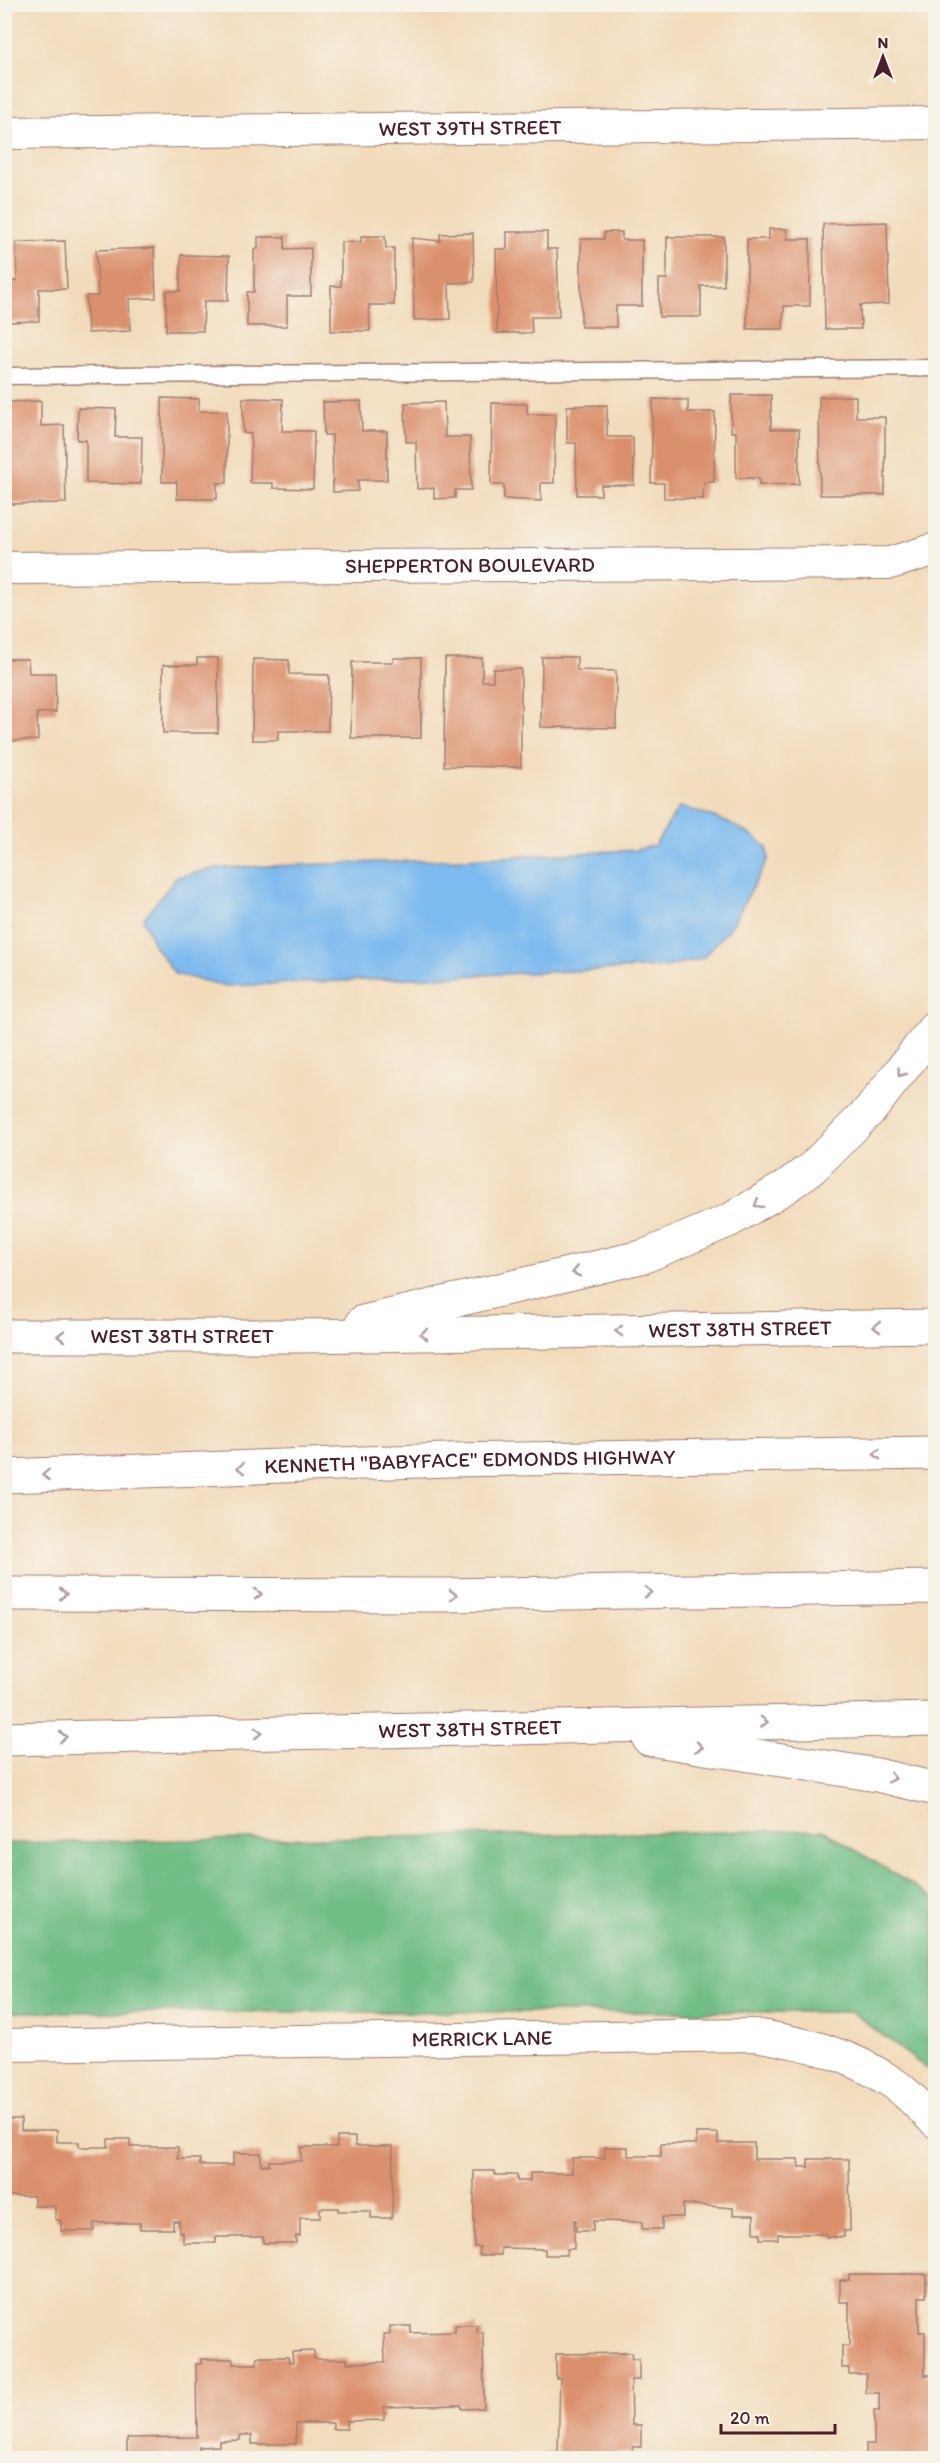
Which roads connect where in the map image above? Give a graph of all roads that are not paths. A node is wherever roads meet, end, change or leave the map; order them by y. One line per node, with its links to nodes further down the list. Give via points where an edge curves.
1 (936, 123): 2 (street, WEST 39TH STREET)
2 (4, 133)
3 (936, 368): 4 (lane)
4 (4, 376)
5 (936, 549): 6 (street, SHEPPERTON BOULEVARD, via 890,563)
6 (4, 568)
7 (936, 1026): 10 (main road, one-way to 10, via 872,1109 812,1168 758,1204 699,1235 645,1256)
8 (936, 1326): 10 (main road, WEST 38TH STREET, one-way to 10)
9 (4, 1336): 10 (main road, WEST 38TH STREET, one-way to 9)
10 (301, 1336)
11 (936, 1453): 12 (main road, KENNETH "BABYFACE" EDMONDS HIGHWAY, one-way to 12, via 447,1460)
12 (4, 1476)
13 (936, 1587): 14 (main road, one-way to 13, via 443,1595)
14 (4, 1594)
15 (936, 1719): 16 (main road, WEST 38TH STREET, one-way to 15)
16 (558, 1725): 17 (main road, WEST 38TH STREET, one-way to 16); 18 (main road, one-way to 18, via 877,1774)
17 (4, 1739)
18 (936, 1789)
19 (4, 2045): 20 (street, MERRICK LANE, via 755,2035 808,2043 843,2055 891,2081)
20 (936, 2122)

